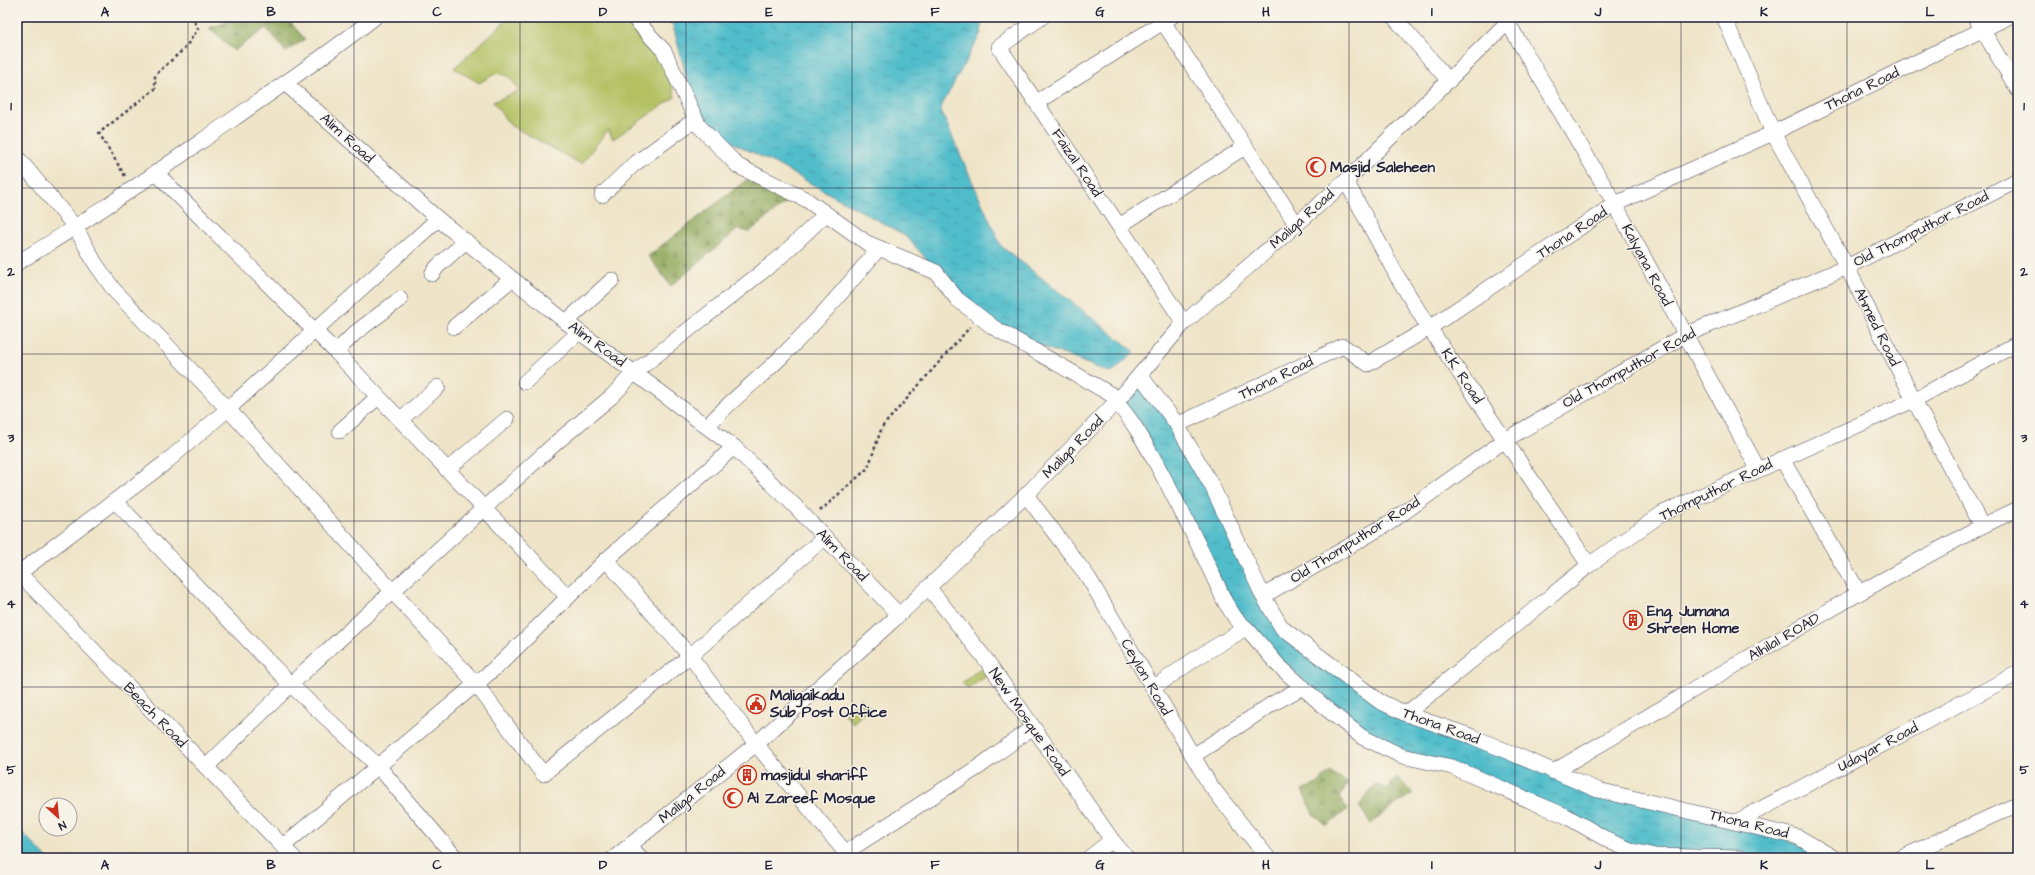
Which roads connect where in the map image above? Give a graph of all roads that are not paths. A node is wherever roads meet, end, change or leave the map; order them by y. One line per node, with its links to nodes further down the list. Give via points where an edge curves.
1 (375, 17): 11 (street, via 342,44)
2 (633, 17): 14 (street, via 664,51)
3 (1042, 17): 13 (street, Faizal Road, via 999,47)
4 (1394, 17): 10 (street)
5 (1724, 17): 15 (street, Ahmed Road)
6 (2008, 17): 9 (street, Thona Road)
7 (1167, 20): 13 (street); 16 (street)
8 (1511, 20): 10 (street, Maliga Road); 22 (street, Kalyana Road)
9 (1978, 23): 12 (street); 15 (street, Thona Road)
10 (1449, 81): 20 (street, Maliga Road)
11 (285, 83): 18 (street); 24 (street, Alim Road)
12 (2018, 90)
13 (1037, 102): 26 (street, Faizal Road)
14 (696, 119): 21 (street, via 633,165); 23 (street, via 699,126 738,166 807,200)
15 (1773, 133): 22 (street, Thona Road); 31 (street, Ahmed Road)
16 (1245, 147): 25 (street); 26 (street)
17 (17, 157): 27 (street)
18 (156, 173): 27 (street); 40 (street)
19 (2018, 180): 31 (street, Old Thomputhor Road)
20 (1346, 181): 25 (street, Maliga Road); 39 (street, K.K. Road, via 1397,276)
21 (602, 195)
22 (1615, 204): 39 (street, Thona Road); 42 (street, Kalyana Road)
23 (826, 214): 29 (street, via 867,243); 45 (street, via 777,260)
24 (438, 219): 28 (street, Alim Road); 40 (street)
25 (1297, 225): 37 (street, Maliga Road)
26 (1119, 226): 37 (street, Faizal Road)
27 (76, 228): 30 (street); 52 (street, via 95,263 114,290)
28 (466, 241): 32 (street); 33 (street, Alim Road)
29 (879, 248): 50 (street, via 936,272 957,299 993,327); 55 (street, via 823,314 778,360 722,409)
30 (17, 263)
31 (1847, 267): 42 (street, Old Thomputhor Road); 51 (street, Ahmed Road)
32 (432, 274)
33 (512, 279): 36 (street, Alim Road); 38 (street)
34 (612, 280): 36 (street)
35 (400, 299): 44 (street, via 355,333)
36 (566, 322): 41 (street, Alim Road)
37 (1184, 323): 46 (street, Maliga Road)
38 (454, 327)
39 (1429, 328): 56 (street, Thona Road, via 1368,364 1343,346); 58 (street, K.K. Road)
40 (315, 331): 44 (street); 52 (street)
41 (580, 332): 45 (street, Alim Road); 47 (street)
42 (1685, 335): 58 (street, Old Thomputhor Road); 61 (street, Kalyana Road)
43 (2018, 343): 51 (street, Thomputhor Road)
44 (336, 352): 49 (street)
45 (635, 372): 55 (street, Alim Road); 65 (street, via 611,397)
46 (1140, 375): 50 (street, Maliga Road); 56 (street, Thona Road)
47 (525, 382)
48 (438, 387): 53 (street)
49 (378, 397): 53 (street); 57 (street)
50 (1118, 400): 63 (street, Maliga Road); 78 (street, via 1143,438 1190,526 1225,602 1236,619)
51 (1914, 400): 60 (street, Thomputhor Road); 67 (street, Ahmed Road)
52 (228, 409): 64 (street, via 165,463); 73 (street)
53 (400, 419): 62 (street)
54 (507, 419): 62 (street)
55 (708, 426): 59 (street, Alim Road)
56 (1177, 426): 75 (street, Thona Road, via 1212,486)
57 (340, 431)
58 (1505, 440): 70 (street, K.K. Road); 75 (street, Old Thomputhor Road, via 1389,523)
59 (734, 447): 68 (street, Alim Road); 69 (street)
60 (1782, 458): 61 (street, Thomputhor Road); 74 (street)
61 (1758, 469): 70 (street, Thomputhor Road, via 1663,513)
62 (447, 470): 65 (street)
63 (1026, 495): 72 (street, Maliga Road); 84 (street, Ceylon Road, via 1088,577)
64 (115, 501): 71 (street); 82 (street)
65 (484, 508): 73 (street); 76 (street)
66 (2018, 509): 67 (street, Alhilal ROAD)
67 (1982, 526): 74 (street, Alhilal ROAD)
68 (825, 537): 77 (street, Alim Road); 79 (street)
69 (606, 560): 76 (street); 79 (street)
70 (1589, 565): 85 (street, Thomputhor Road)
71 (18, 572): 90 (street, Beach Road)
72 (929, 588): 77 (street, Maliga Road); 86 (street, New Mosque Road, via 987,661)
73 (392, 592): 81 (street); 82 (street)
74 (1859, 593): 91 (street, Alhilal ROAD)
75 (1263, 596): 85 (street, Thona Road, via 1284,630 1379,701)
76 (568, 597): 81 (street)
77 (899, 615): 87 (street, Maliga Road)
78 (1246, 628): 83 (street, via 1278,665); 84 (street)
79 (690, 656): 81 (street, via 543,774); 87 (street)
80 (2018, 673): 93 (street, Udayar Road)
81 (476, 684): 89 (street)
82 (291, 685): 89 (street); 90 (street)
83 (1303, 687): 88 (street, via 1272,704); 105 (street, via 1362,737 1402,756 1452,768 1566,816 1633,851 1655,856)
84 (1153, 688): 88 (street, Ceylon Road)
85 (1406, 714): 91 (street, Thona Road, via 1471,736)
86 (1033, 727): 94 (street, New Mosque Road); 97 (street)
87 (756, 744): 95 (street, Maliga Road); 97 (street)
88 (1193, 756): 104 (street, Ceylon Road, via 1210,785)
89 (378, 766): 96 (street); 99 (street)
90 (206, 767): 96 (street, Beach Road)
91 (1553, 772): 93 (street, Thona Road, via 1598,790)
92 (2018, 804): 107 (street)
93 (1738, 821): 106 (street, Thona Road, via 1798,837)
94 (1112, 840): 102 (street); 103 (street, New Mosque Road)
95 (630, 845): 100 (street, Maliga Road); 101 (street)
96 (283, 846): 98 (street, Beach Road)
97 (848, 855)
98 (294, 858)
99 (456, 858)
100 (614, 858)
101 (640, 858)
102 (1089, 858)
103 (1127, 858)
104 (1268, 858)
105 (1742, 858)
106 (1834, 858)
107 (1901, 858)

